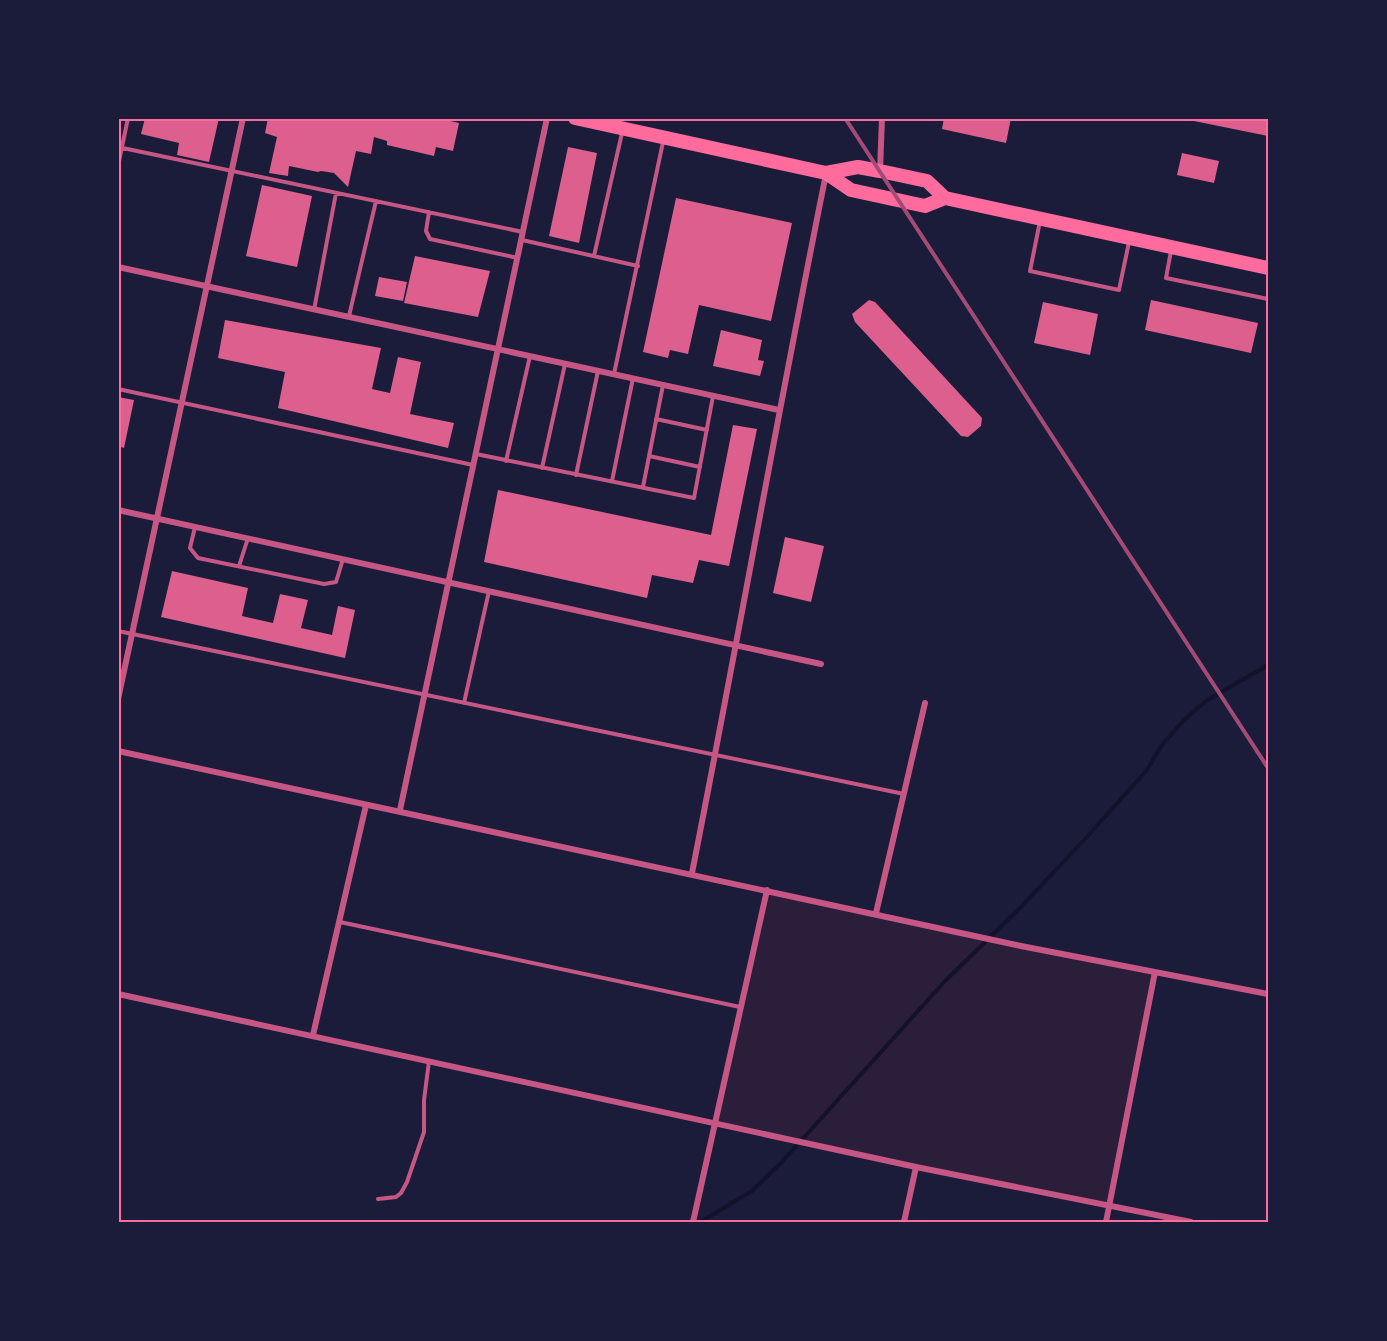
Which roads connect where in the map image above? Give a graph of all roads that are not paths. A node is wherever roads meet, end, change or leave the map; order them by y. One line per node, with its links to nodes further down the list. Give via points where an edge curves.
1 (128, 118): 8 (lane)
2 (243, 118): 10 (street)
3 (547, 118): 18 (street)
4 (575, 118): 6 (main road)
5 (882, 118): 11 (street)
6 (622, 129): 7 (main road); 22 (lane)
7 (664, 138): 12 (main road); 24 (lane)
8 (120, 148): 9 (lane); 10 (lane)
9 (118, 166)
10 (232, 171): 13 (lane); 27 (street)
11 (880, 171): 12 (main road, via 858,167); 14 (main road, via 927,181)
12 (826, 173): 14 (main road, via 851,190 925,206); 41 (street)
13 (336, 193): 15 (lane); 29 (lane)
14 (945, 198): 17 (main road)
15 (376, 201): 16 (lane); 30 (lane)
16 (429, 212): 18 (lane); 23 (lane, via 426,231 430,239)
17 (1041, 218): 19 (main road); 19 (lane, via 1030,270 1119,290)
18 (524, 232): 20 (street)
19 (1130, 238): 21 (main road)
20 (522, 240): 22 (lane); 23 (street)
21 (1172, 247): 26 (main road); 28 (lane, via 1166,278)
22 (594, 256): 24 (lane)
23 (518, 258): 31 (street)
24 (638, 266): 35 (lane)
25 (118, 267): 27 (street)
26 (1269, 268)
27 (207, 286): 29 (street); 40 (street)
28 (1269, 299)
29 (314, 309): 30 (street)
30 (349, 317): 31 (street)
31 (499, 350): 32 (street); 44 (street)
32 (530, 356): 33 (street); 46 (lane)
33 (565, 364): 34 (street); 49 (lane)
34 (598, 371): 35 (street); 50 (lane)
35 (614, 374): 36 (street)
36 (633, 378): 37 (street); 51 (lane)
37 (663, 385): 39 (street); 42 (lane)
38 (118, 389): 40 (lane)
39 (714, 396): 41 (street); 43 (lane)
40 (182, 403): 47 (lane); 54 (street)
41 (779, 410): 63 (street)
42 (656, 419): 43 (lane); 45 (lane)
43 (707, 430): 48 (lane)
44 (476, 454): 46 (lane); 47 (street)
45 (649, 456): 48 (lane); 52 (lane)
46 (506, 461): 49 (lane)
47 (474, 466): 59 (street)
48 (700, 467): 52 (lane, via 694,498)
49 (542, 468): 50 (lane)
50 (576, 475): 51 (lane)
51 (612, 482): 52 (lane)
52 (643, 488)
53 (118, 510): 54 (street)
54 (157, 518): 55 (street); 62 (street)
55 (195, 526): 56 (street); 58 (lane, via 190,548 198,558)
56 (248, 538): 57 (street); 58 (lane)
57 (344, 558): 58 (lane, via 336,582 324,584); 59 (street)
58 (239, 566)
59 (448, 581): 60 (street); 65 (street)
60 (489, 590): 63 (street); 67 (lane)
61 (118, 631): 62 (lane)
62 (132, 634): 65 (lane); 66 (street)
63 (738, 645): 64 (street); 70 (street)
64 (821, 664)
65 (425, 694): 67 (lane); 73 (street)
66 (118, 699)
67 (464, 703): 70 (lane)
68 (926, 703): 71 (street)
69 (118, 751): 72 (street)
70 (716, 755): 71 (lane); 74 (street)
71 (904, 794): 76 (street)
72 (366, 805): 73 (street); 77 (street)
73 (400, 810): 74 (street)
74 (692, 873): 75 (street)
75 (767, 890): 76 (street); 81 (street)
76 (876, 913): 78 (street)
77 (339, 922): 81 (lane); 82 (street)
78 (1155, 972): 80 (street); 87 (street)
79 (118, 994): 82 (street)
80 (1269, 994)
81 (741, 1007): 84 (street)
82 (313, 1035): 83 (street)
83 (429, 1060): 84 (street); 86 (lane, via 424,1132 413,1165 401,1193)
84 (714, 1122): 85 (street); 88 (street)
85 (916, 1167): 87 (street); 89 (street)
86 (378, 1199)
87 (1110, 1205): 90 (street); 91 (street)
88 (693, 1222)
89 (904, 1222)
90 (1106, 1222)
91 (1191, 1222)

